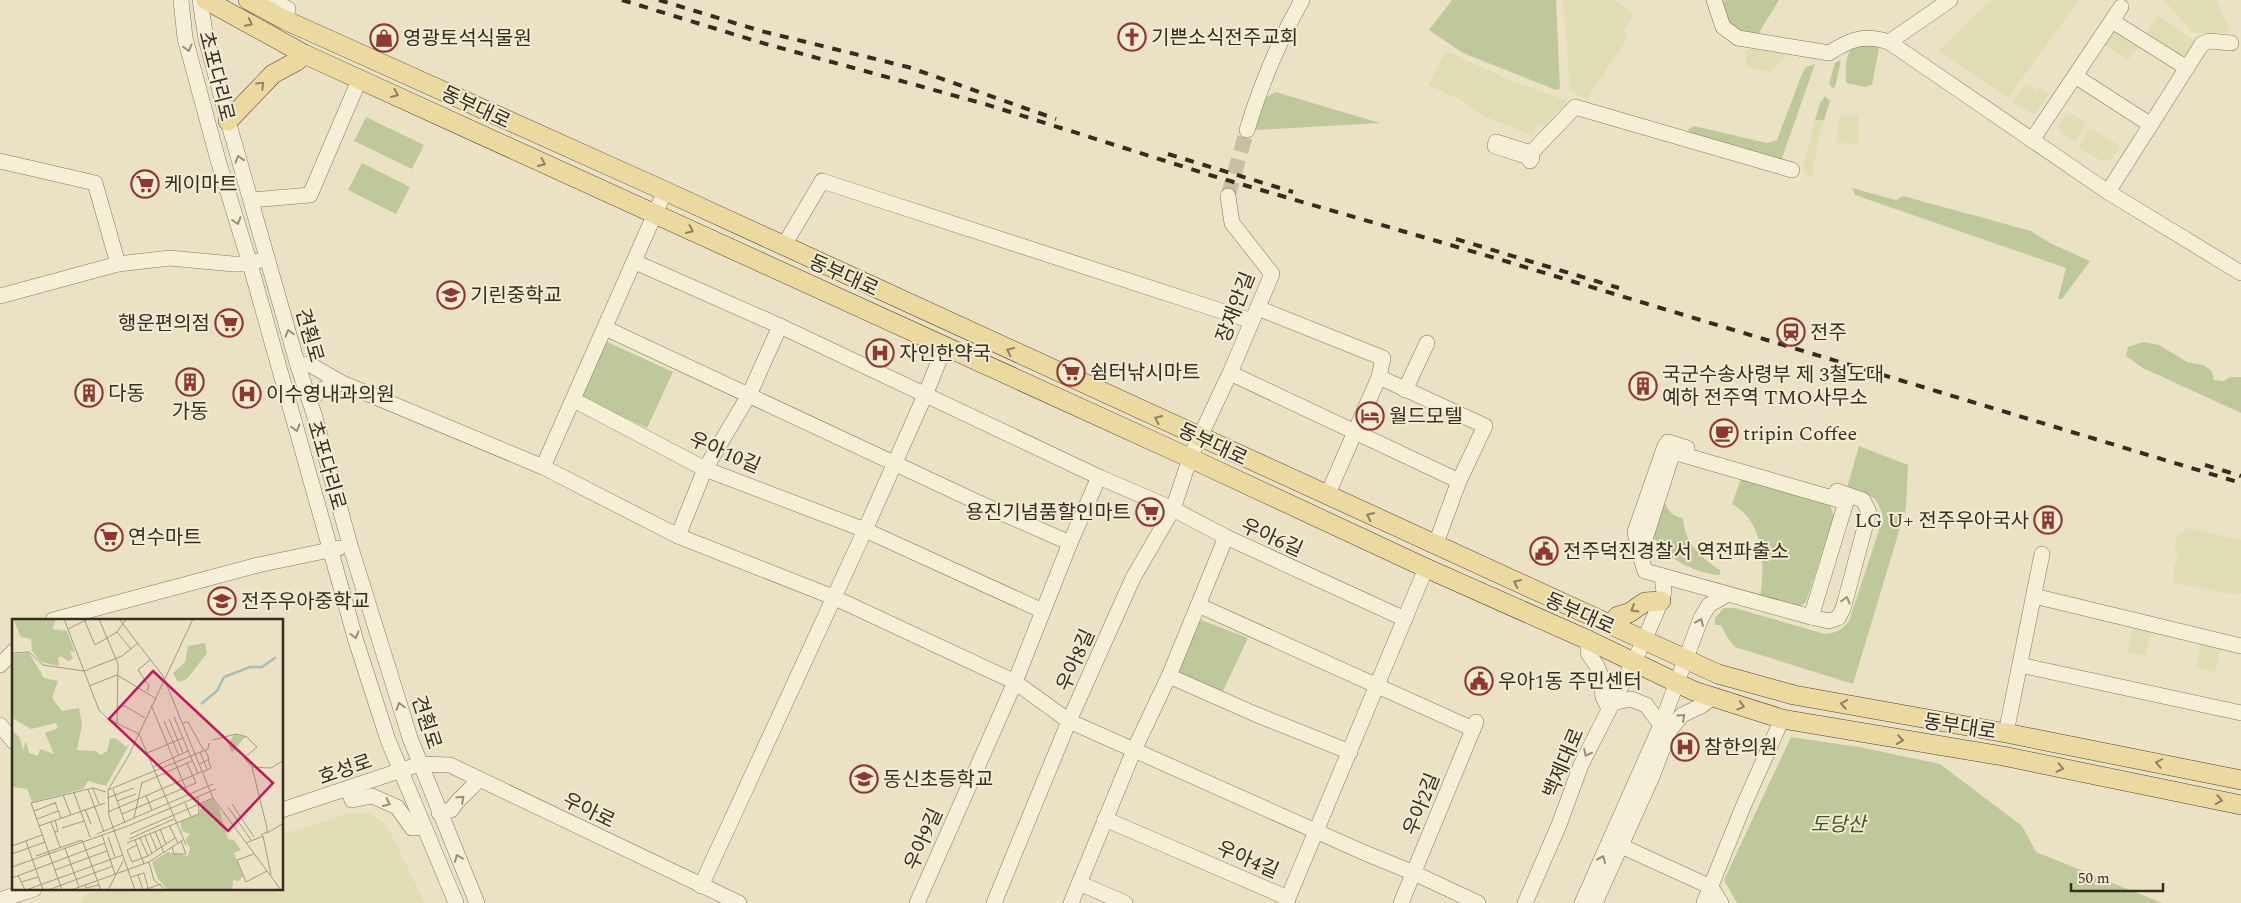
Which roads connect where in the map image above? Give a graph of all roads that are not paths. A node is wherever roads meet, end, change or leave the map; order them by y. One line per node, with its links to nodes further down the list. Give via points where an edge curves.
1 (181, 0): 34 (street, 초포다리로, one-way to 34, via 185,38)
2 (200, 0): 18 (street, 견훤로, via 206,39)
3 (206, 0): 14 (main road, 동부대로, one-way to 14)
4 (248, 0): 10 (main road, 동부대로)
5 (273, 0): 10 (street, via 288,9)
6 (1302, 0): 20 (street, via 1284,33 1256,100)
7 (1714, 0): 12 (street, via 1723,27 1738,38 1828,53 1845,43 1872,36)
8 (1950, 0): 12 (street)
9 (2121, 7): 11 (street)
10 (285, 20): 25 (main road, 동부대로)
11 (2112, 21): 15 (street); 16 (street)
12 (1890, 42): 21 (street)
13 (2231, 43): 15 (street, via 2209,41 2202,44)
14 (304, 54): 17 (main road, 동부대로); 18 (main road, one-way to 14, via 273,74)
15 (2187, 68): 19 (street)
16 (2075, 76): 19 (street); 21 (street)
17 (360, 78): 28 (street, via 310,194); 29 (main road, 동부대로, one-way to 29)
18 (228, 121): 28 (street, 견훤로, one-way to 18)
19 (2151, 125): 26 (street)
20 (1248, 130)
21 (2032, 140): 26 (street)
22 (0, 161): 33 (street, via 95,183)
23 (1530, 162): 24 (street, via 1532,158 1494,146 1496,142 1531,152 1575,107)
24 (1792, 170)
25 (665, 191): 29 (street); 30 (main road, 동부대로)
26 (2108, 192): 35 (street)
27 (1228, 196): 37 (street, 장재안길, via 1232,223 1272,274)
28 (251, 200): 31 (street, 견훤로)
29 (654, 214): 32 (street); 41 (main road, 동부대로, one-way to 41)
30 (783, 247): 37 (street, via 822,181); 52 (main road, 동부대로, one-way to 30)
31 (268, 258): 34 (street); 42 (street, 견훤로, one-way to 31)
32 (635, 262): 38 (street); 39 (street)
33 (118, 264): 34 (street, via 170,258); 36 (street)
34 (250, 264): 67 (street, 초포다리로, one-way to 67)
35 (2241, 273)
36 (0, 296)
37 (1255, 314): 43 (street, 장재안길); 44 (street, via 1383,358)
38 (780, 326): 47 (street); 48 (street)
39 (605, 328): 48 (street); 50 (street)
40 (1426, 343): 46 (street)
41 (945, 346): 47 (street); 53 (main road, 동부대로)
42 (298, 366): 45 (street, via 309,364); 49 (street, 견훤로)
43 (1230, 373): 51 (street); 52 (street, 장재안길)
44 (1379, 377): 46 (street); 51 (street)
45 (342, 383): 49 (street, via 330,385); 55 (street)
46 (1405, 390): 58 (street, via 1485,426)
47 (926, 393): 54 (street); 57 (street)
48 (749, 394): 54 (street); 56 (street)
49 (309, 399): 65 (street, 견훤로)
50 (574, 400): 55 (street); 56 (street, 우아10길)
51 (1354, 431): 58 (street); 59 (street)
52 (1200, 438): 53 (street, 우아8길); 59 (main road, 동부대로)
53 (1190, 458): 60 (street, 우아8길); 70 (main road, 동부대로)
54 (894, 463): 61 (street); 64 (street)
55 (543, 467): 62 (street)
56 (705, 469): 61 (street, 우아10길); 62 (street)
57 (1099, 477): 60 (street); 64 (street, 우아9길)
58 (1458, 481): 66 (street)
59 (1327, 496): 66 (main road, 동부대로, one-way to 59)
60 (1173, 509): 63 (street); 98 (street, 우아8길, via 1133,578)
61 (865, 530): 74 (street); 77 (street, 우아10길)
62 (678, 536): 74 (street)
63 (1226, 537): 76 (street, 우아6길); 80 (street, 우아6길)
64 (1070, 543): 77 (street, 우아9길)
65 (350, 545): 67 (street); 105 (street, 견훤로, one-way to 65)
66 (1435, 546): 81 (main road, 동부대로, one-way to 66)
67 (330, 550): 79 (street, via 258,565); 106 (street, 초포다리로, one-way to 106)
68 (2042, 554): 73 (street)
69 (1640, 556): 71 (street, via 1644,571); 78 (street, via 1673,452 1846,502); 78 (street, one-way to 69, via 1829,621 1838,618 1843,609 1869,512 1864,500 1668,442 1635,532)
70 (1426, 568): 80 (street, 우아4길); 82 (main road, 동부대로)
71 (1662, 576): 72 (street); 75 (street, via 1664,592)
72 (1726, 595): 78 (street); 86 (street, one-way to 72, via 1701,618 1709,605)
73 (2034, 596): 84 (street); 89 (street)
74 (833, 597): 91 (street); 122 (street)
75 (1661, 601): 81 (main road, one-way to 81, via 1645,602 1618,616); 83 (street, 백제대로)
76 (1198, 605): 90 (street, 우아6길); 93 (street)
77 (1043, 611): 91 (street, 우아9길)
78 (1810, 617)
79 (57, 619)
80 (1406, 620): 93 (street, 우아4길)
81 (1610, 624): 83 (main road, 동부대로)
82 (1588, 640): 87 (main road, 동부대로); 95 (street, via 1588,653 1598,666 1603,697)
83 (1644, 641): 86 (main road, 동부대로); 87 (street, 백제대로)
84 (2241, 646)
85 (12, 653): 88 (street)
86 (1686, 660): 92 (street); 101 (main road, 동부대로, one-way to 86, via 1794,695 1727,677)
87 (1633, 662): 92 (main road, 동부대로); 95 (street, 백제대로)
88 (0, 665)
89 (2020, 665): 96 (street); 101 (street)
90 (1169, 676): 103 (street, 우아6길); 104 (street)
91 (1015, 682): 98 (street); 130 (street, 우아9길)
92 (1677, 683): 94 (main road, 동부대로); 100 (street)
93 (1378, 685): 104 (street, 우아4길); 120 (street, 우아2길, via 1475,725)
94 (1713, 697): 97 (main road, 동부대로, one-way to 97); 108 (street, one-way to 94, via 1670,730 1682,715)
95 (1610, 706): 100 (street, via 1631,699 1646,705); 136 (street, 백제대로, one-way to 136, via 1581,766)
96 (2241, 713)
97 (1782, 719): 112 (main road, 동부대로, one-way to 112, via 2003,756); 123 (street, via 1742,807)
98 (1069, 721): 103 (street); 131 (street, 우아8길)
99 (0, 725): 102 (street)
100 (1661, 725): 111 (street)
101 (2006, 733): 109 (main road, 동부대로, one-way to 101)
102 (12, 740)
103 (1134, 750): 115 (street, 우아6길); 118 (street)
104 (1350, 752): 118 (street, 우아4길)
105 (420, 764): 106 (street, 호성로); 107 (street, 우아로, via 450,765); 114 (street, 견훤로)
106 (400, 771): 110 (street, 호성로); 117 (street, 초포다리로)
107 (479, 779): 114 (street, one-way to 107, via 451,810); 122 (street, 우아로)
108 (1651, 780): 111 (street); 116 (street)
109 (2241, 780)
110 (348, 790): 113 (street, 호성로); 117 (street, one-way to 117, via 352,800 372,796 397,807 412,828)
111 (1630, 796): 116 (street); 137 (street, one-way to 111)
112 (2241, 805)
113 (284, 809)
114 (439, 813): 128 (street, 견훤로, one-way to 114)
115 (1105, 820): 121 (street, 우아6길); 126 (street, 우아4길)
116 (1633, 820): 119 (street)
117 (424, 826): 127 (street, 초포다리로)
118 (1316, 831): 120 (street); 126 (street, 우아4길)
119 (1621, 846): 123 (street); 138 (street)
120 (1414, 872): 134 (street, 우아2길); 135 (street)
121 (1079, 883): 132 (street, 우아6길); 133 (street)
122 (701, 886): 129 (street, 우아로)
123 (1711, 887): 139 (street); 140 (street)
124 (31, 890): 125 (street)
125 (0, 900)
126 (1287, 901)
127 (456, 903)
128 (476, 903)
129 (739, 903)
130 (917, 903)
131 (994, 903)
132 (1071, 903)
133 (1125, 903)
134 (1401, 903)
135 (1478, 903)
136 (1525, 903)
137 (1582, 903)
138 (1596, 903)
139 (1704, 903)
140 (1721, 903)

